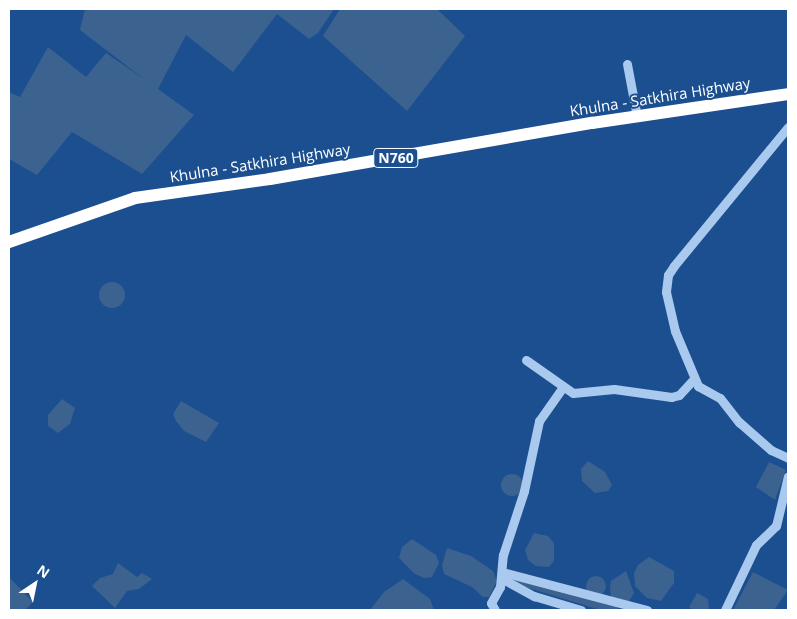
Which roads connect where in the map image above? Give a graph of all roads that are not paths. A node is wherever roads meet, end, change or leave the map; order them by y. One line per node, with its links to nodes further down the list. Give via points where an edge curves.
1 (627, 64): 3 (street)
2 (788, 94): 3 (highway, Khulna - Satkhira Highway / N760)
3 (637, 117): 5 (highway, Khulna - Satkhira Highway / N760, via 270,180 135,198)
4 (788, 127): 7 (street, via 668,275 666,292 675,331)
5 (9, 242)
6 (526, 360): 8 (street)
7 (693, 380): 8 (street, via 679,396 671,397 614,389 573,393); 9 (street, via 720,398 739,422 772,450)
8 (563, 387): 11 (street, via 539,421 524,491 503,555)
9 (788, 458)
10 (788, 476): 15 (street, via 776,526 756,545)
11 (502, 575): 12 (street, via 491,603); 13 (street, via 534,596); 14 (street)
12 (495, 610)
13 (581, 610)
14 (647, 610)
15 (725, 610)

